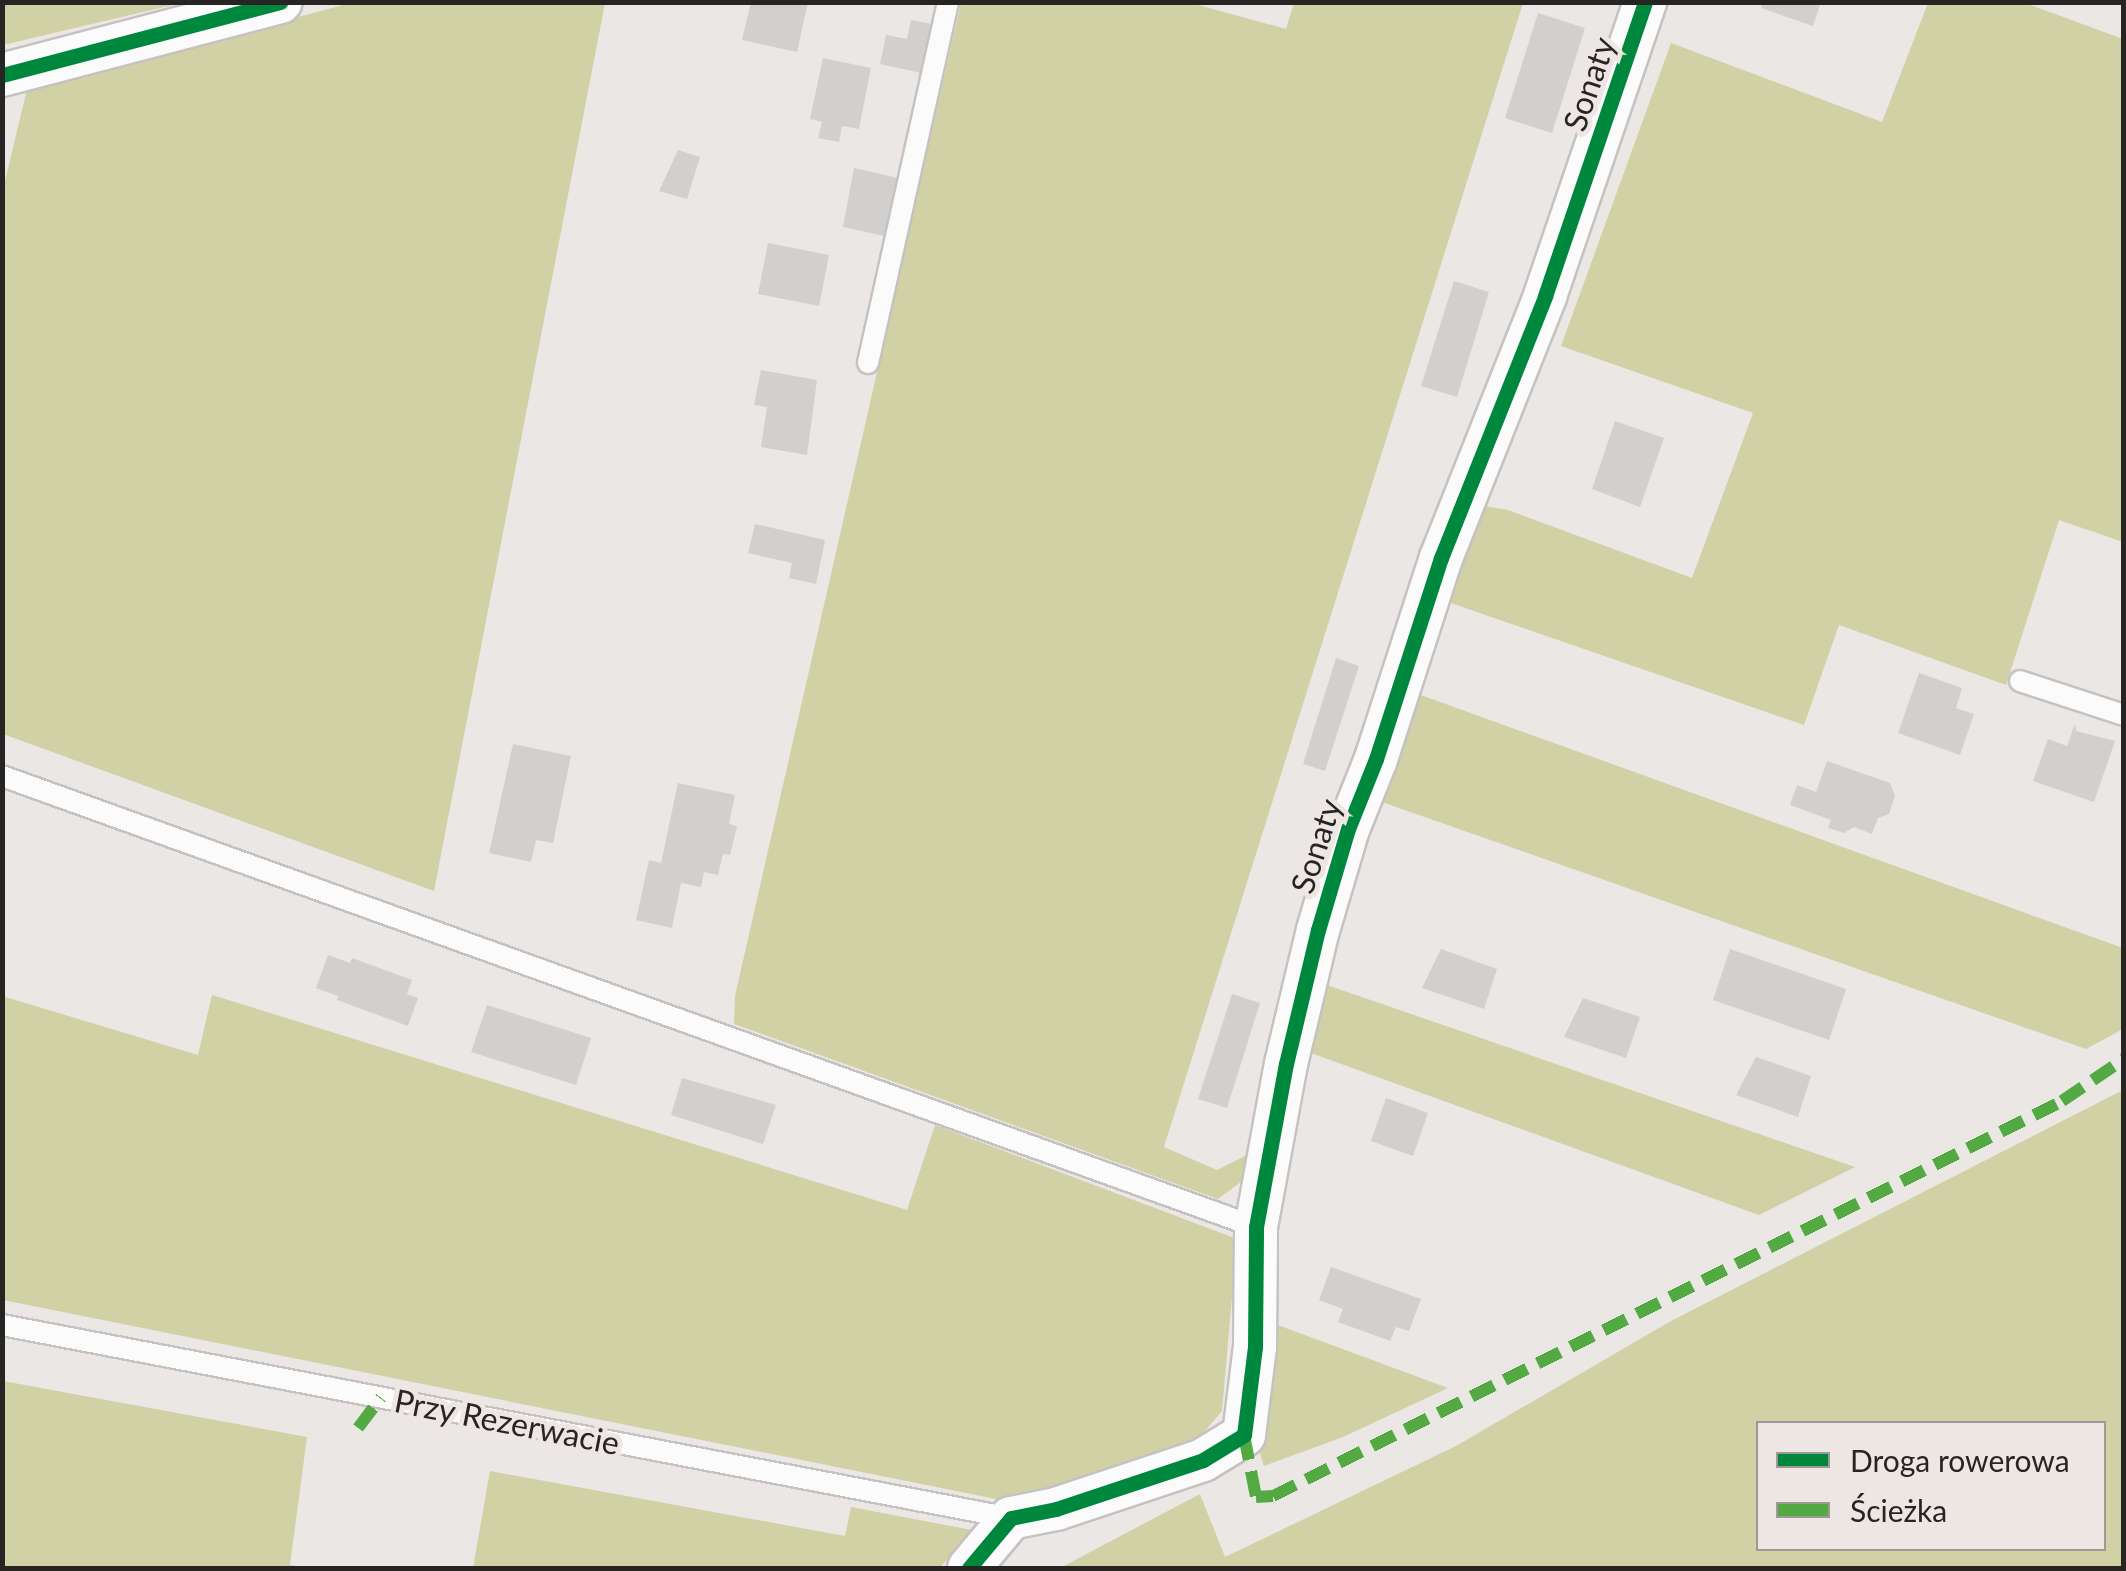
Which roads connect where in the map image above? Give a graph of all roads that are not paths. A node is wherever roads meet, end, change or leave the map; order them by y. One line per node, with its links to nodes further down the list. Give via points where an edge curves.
1 (280, 2): 4 (street)
2 (948, 2): 5 (lane)
3 (1646, 2): 9 (street, Sonaty, via 1546,296 1441,558 1348,829 1295,1026)
4 (2, 74)
5 (868, 363)
6 (2020, 680): 7 (lane)
7 (2124, 715)
8 (2, 776): 9 (lane)
9 (1256, 1227): 11 (street, Sonaty, via 1256,1346 1244,1434 1203,1460)
10 (2, 1325): 11 (lane, Przy Rezerwacie)
11 (1012, 1518): 12 (street)
12 (969, 1568)

